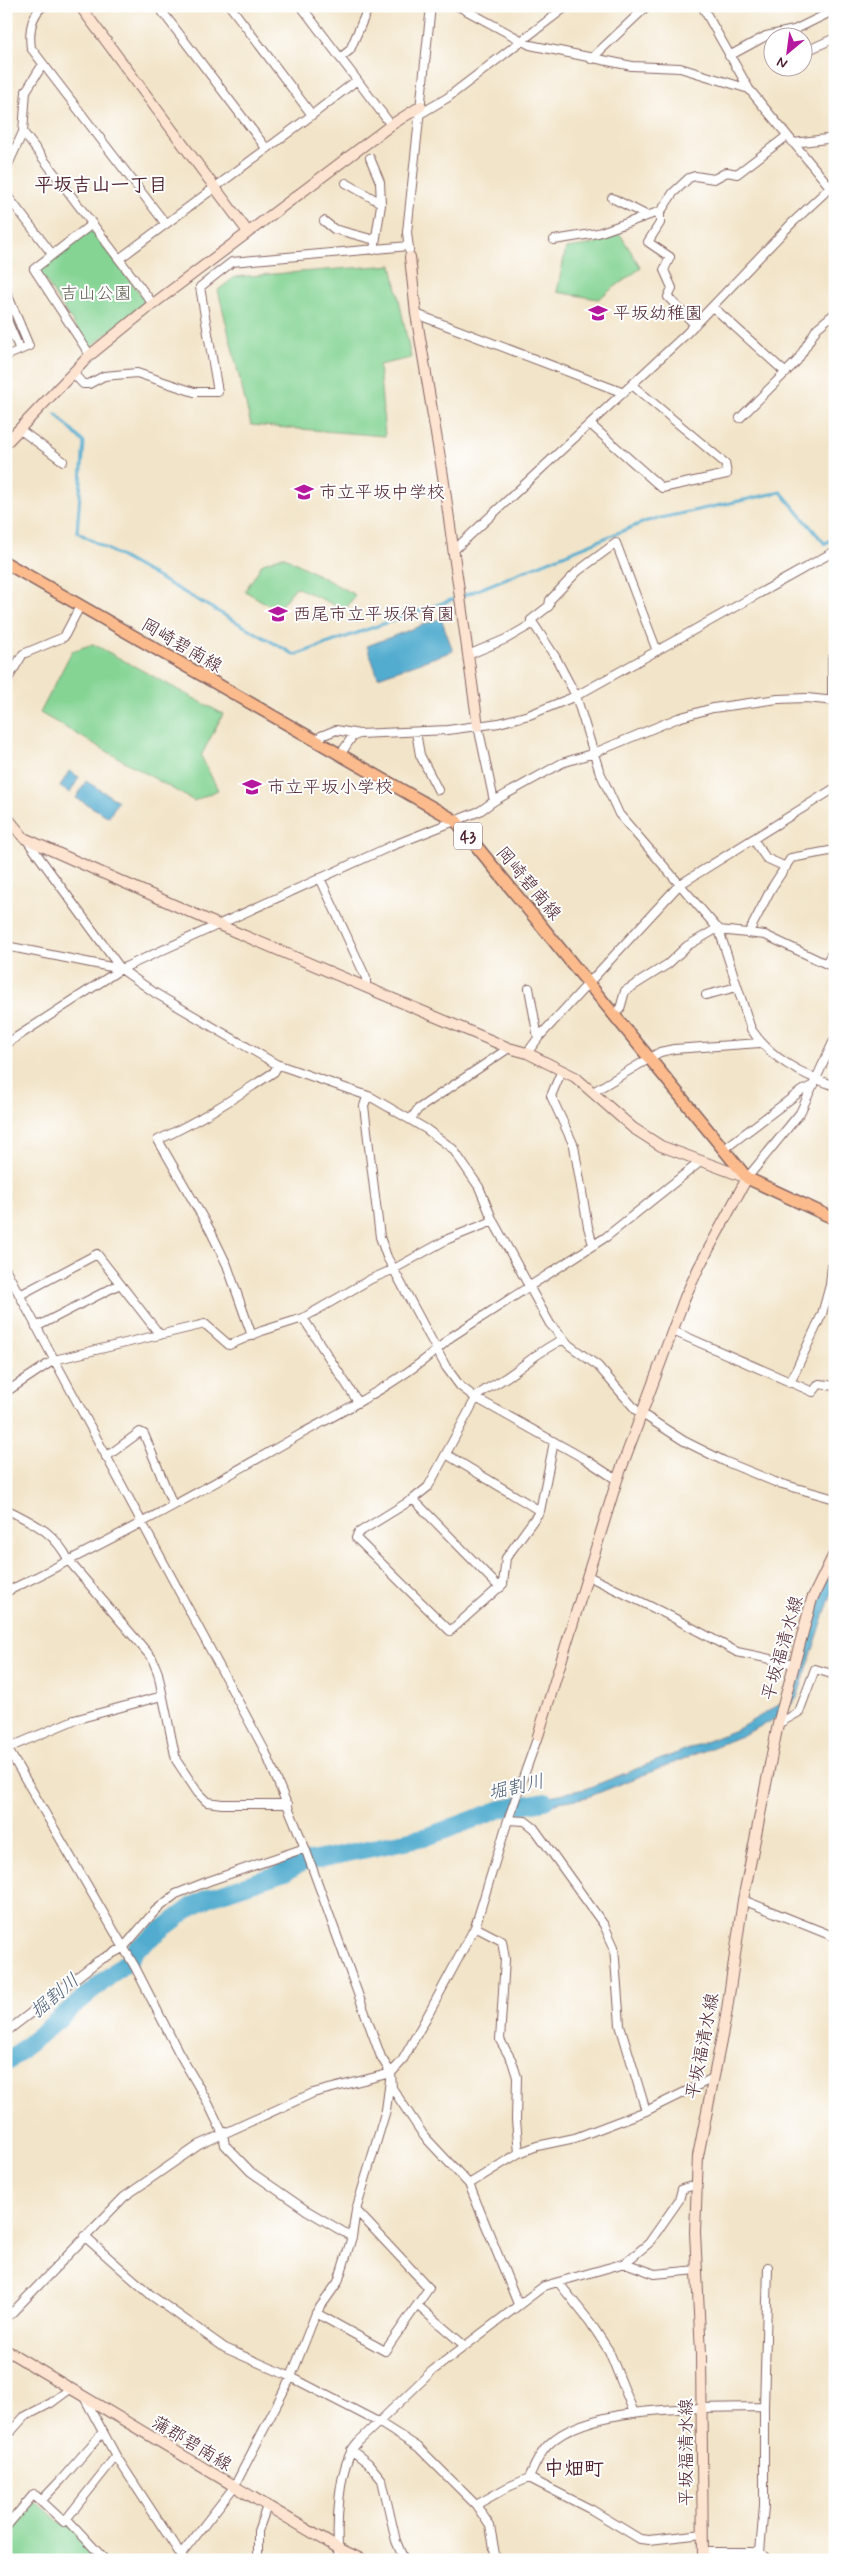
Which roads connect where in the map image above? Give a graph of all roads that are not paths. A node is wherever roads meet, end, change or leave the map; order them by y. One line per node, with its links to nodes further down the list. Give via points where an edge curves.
1 (43, 6): 19 (street, via 34,19 30,38 32,48)
2 (80, 6): 34 (street)
3 (158, 6): 29 (street)
4 (230, 6): 23 (street)
5 (301, 6): 17 (street)
6 (369, 6): 17 (street, via 350,50)
7 (431, 6): 22 (street)
8 (458, 6): 14 (street)
9 (647, 6): 18 (street)
10 (702, 6): 16 (street)
11 (562, 8): 14 (street)
12 (835, 10): 16 (street, via 794,30 766,36)
13 (835, 38): 15 (street)
14 (520, 40): 18 (street); 22 (street, via 447,98)
15 (814, 47)
16 (729, 56): 21 (street)
17 (340, 58): 20 (street)
18 (591, 59): 21 (street, via 632,66 680,68)
19 (43, 64): 25 (street, via 26,91); 42 (street)
20 (357, 80): 23 (street); 24 (street)
21 (749, 89): 26 (street)
22 (420, 110): 24 (street); 48 (street, via 407,232)
23 (312, 114): 29 (street)
24 (391, 125): 44 (street)
25 (23, 132): 31 (street); 43 (street)
26 (787, 136): 28 (street); 39 (street, via 737,174 727,172 714,179 689,178)
27 (835, 138): 28 (street)
28 (793, 143): 33 (street)
29 (266, 148): 34 (street)
30 (370, 158): 38 (street, via 380,182)
31 (6, 169)
32 (346, 183): 38 (street)
33 (832, 185): 35 (street); 53 (street)
34 (215, 186): 42 (street); 44 (street)
35 (835, 193)
36 (6, 194): 49 (street)
37 (612, 198): 40 (street)
38 (381, 203): 45 (street)
39 (660, 212): 40 (street); 57 (street, via 660,223 648,242 670,257 664,270 672,288 668,297)
40 (646, 215): 46 (street, via 598,233)
41 (324, 221): 45 (street, via 334,229)
42 (165, 223): 50 (street)
43 (92, 224): 49 (street); 50 (street)
44 (248, 232): 52 (street)
45 (375, 240): 47 (street)
46 (554, 240)
47 (374, 250): 48 (street); 61 (street, via 232,262 200,287 218,392 194,392 137,373 104,376 84,384)
48 (409, 252): 54 (street)
49 (52, 254): 60 (street, via 34,269)
50 (119, 259): 52 (street)
51 (6, 291): 58 (street, via 29,346)
52 (153, 304): 60 (street)
53 (713, 307): 57 (street); 62 (street)
54 (416, 314): 64 (street); 70 (street)
55 (835, 314): 62 (street, via 817,328)
56 (6, 318): 58 (street)
57 (695, 325): 63 (street)
58 (22, 349): 59 (street)
59 (6, 356)
60 (90, 356): 61 (street)
61 (73, 373): 67 (street)
62 (786, 373): 65 (street)
63 (632, 386): 64 (street); 66 (street, via 725,463 726,474 662,488)
64 (624, 393): 66 (street)
65 (740, 418)
66 (590, 424): 70 (street)
67 (19, 429): 68 (street); 69 (street)
68 (6, 443)
69 (63, 461)
70 (453, 551): 76 (street)
71 (835, 551): 75 (street)
72 (6, 563): 73 (main road, 岡崎碧南線 / 43)
73 (80, 606): 78 (street, via 64,637 23,654); 84 (main road, 岡崎碧南線 / 43)
74 (532, 624): 75 (street, via 532,620 549,606 556,593 578,571 616,543); 76 (street); 79 (street, via 556,658)
75 (658, 651): 79 (street)
76 (468, 655): 81 (street)
77 (835, 655): 80 (street, via 832,660)
78 (6, 682)
79 (576, 696): 81 (street, via 529,715); 85 (street)
80 (833, 701): 85 (street, via 778,699 713,708 678,718)
81 (478, 726): 82 (street); 89 (street)
82 (416, 732): 83 (street); 88 (street, via 420,754)
83 (359, 734): 84 (street, via 336,730 321,736); 86 (street, via 352,737)
84 (318, 742): 86 (main road, 岡崎碧南線 / 43)
85 (594, 753): 89 (street, via 562,762); 97 (street, via 619,814)
86 (340, 755): 91 (main road, 岡崎碧南線 / 43)
87 (835, 788): 93 (street)
88 (438, 790)
89 (494, 801): 91 (street)
90 (6, 816): 92 (street)
91 (456, 821): 96 (street); 106 (main road, 岡崎碧南線 / 43)
92 (24, 838): 98 (street); 105 (street)
93 (753, 838): 95 (street, via 766,858); 97 (street)
94 (835, 850): 95 (street, via 795,857)
95 (786, 866): 100 (street)
96 (320, 878): 98 (street); 107 (street, via 366,978)
97 (679, 885): 99 (street); 106 (street)
98 (219, 925): 105 (street); 107 (street)
99 (718, 929): 100 (street); 108 (street); 111 (street, via 687,946 668,964 625,991 620,1009)
100 (749, 932): 103 (street, via 779,940)
101 (6, 946): 105 (street)
102 (835, 948): 103 (street)
103 (826, 963): 104 (street)
104 (835, 968)
105 (121, 969): 115 (street); 119 (street, via 155,993)
106 (589, 983): 111 (main road, 岡崎碧南線 / 43); 112 (street)
107 (366, 986): 116 (street)
108 (737, 987): 110 (street); 114 (street, via 744,1014)
109 (529, 988): 112 (street)
110 (706, 995)
111 (614, 1014): 118 (main road, 岡崎碧南線 / 43)
112 (538, 1038): 117 (street)
113 (835, 1038): 121 (street)
114 (760, 1043): 118 (street, via 674,1049); 121 (street)
115 (6, 1044)
116 (509, 1048): 117 (street); 125 (street, via 418,1110)
117 (527, 1053): 120 (street)
118 (650, 1058): 123 (street); 126 (main road, 岡崎碧南線 / 43)
119 (278, 1065): 124 (street); 142 (street, via 274,1072 196,1122 158,1140 210,1230)
120 (562, 1070): 123 (street); 132 (street, via 551,1096 574,1146)
121 (816, 1082): 122 (street); 126 (street); 128 (street, via 800,1113)
122 (835, 1086)
123 (594, 1092): 127 (street, via 645,1138)
124 (367, 1097): 125 (street); 134 (street, via 364,1106 379,1227)
125 (410, 1119): 130 (street, via 453,1149 479,1187)
126 (723, 1150): 128 (main road, 岡崎碧南線 / 43)
127 (700, 1162): 128 (street); 132 (street)
128 (747, 1178): 129 (main road, 岡崎碧南線 / 43); 140 (street, via 699,1267)
129 (835, 1219)
130 (493, 1221): 134 (street, via 448,1239); 136 (street)
131 (835, 1238): 146 (street, via 830,1285 822,1314)
132 (593, 1245): 136 (street)
133 (6, 1270): 137 (street)
134 (392, 1270): 138 (street); 144 (street)
135 (120, 1284): 137 (street, via 97,1254); 139 (street); 141 (street)
136 (528, 1287): 143 (street, via 550,1324); 144 (street, via 451,1337)
137 (20, 1295): 139 (street)
138 (304, 1318): 142 (street); 150 (street)
139 (36, 1327): 145 (street)
140 (672, 1331): 146 (street); 151 (street)
141 (160, 1335): 142 (street, via 205,1324 229,1345); 145 (street)
142 (252, 1336)
143 (564, 1339): 149 (street, via 542,1349 501,1381 484,1388); 151 (street, via 598,1366)
144 (438, 1350): 149 (street, via 460,1386); 150 (street)
145 (54, 1360): 148 (street); 154 (street)
146 (790, 1383): 147 (street, via 813,1392 819,1384)
147 (835, 1386)
148 (6, 1392)
149 (476, 1398): 152 (street); 153 (street)
150 (358, 1402): 158 (street)
151 (642, 1413): 155 (street); 157 (street, via 684,1441 724,1461 775,1482)
152 (554, 1442): 155 (street); 160 (street)
153 (446, 1454): 156 (street, via 428,1487); 160 (street)
154 (106, 1457): 158 (street, via 140,1432 144,1434); 161 (street)
155 (617, 1480): 164 (street)
156 (413, 1499): 165 (street); 165 (street, via 358,1533 356,1538 450,1631)
157 (835, 1499)
158 (173, 1505): 161 (street)
159 (6, 1509): 163 (street, via 44,1529 61,1544)
160 (540, 1511): 165 (street, via 506,1558)
161 (142, 1523): 163 (street); 173 (street, via 265,1750)
162 (835, 1552): 167 (street, 平坂福清水線, via 812,1599)
163 (69, 1561): 166 (street); 169 (street, via 152,1658)
164 (588, 1576): 167 (street, via 737,1652); 171 (street)
165 (500, 1588)
166 (6, 1592)
167 (794, 1664): 170 (street, 平坂福清水線)
168 (835, 1675): 170 (street, via 815,1669 799,1712)
169 (162, 1696): 172 (street, via 74,1720); 173 (street, via 176,1760 207,1802)
170 (778, 1724): 176 (street, 平坂福清水線)
171 (538, 1736): 174 (street)
172 (7, 1747): 179 (street)
173 (288, 1804): 175 (street)
174 (508, 1820): 177 (street); 183 (street, via 524,1821 534,1828 604,1925 614,1947 620,2025)
175 (305, 1848): 179 (street, via 176,1894 154,1911); 181 (street, via 381,2058)
176 (743, 1900): 178 (street); 182 (street, 平坂福清水線, via 726,2016)
177 (475, 1927): 181 (street, via 402,2061); 185 (street, via 502,1941 505,1959 500,2040 517,2077)
178 (835, 1937)
179 (123, 1948): 180 (street, via 98,1961); 184 (street)
180 (6, 2032)
181 (391, 2073): 184 (street, via 313,2093); 186 (street, via 392,2088 424,2136); 188 (street, via 386,2110)
182 (713, 2078): 183 (street); 187 (street, 平坂福清水線)
183 (646, 2111): 185 (street, via 575,2138)
184 (223, 2134): 189 (street, via 199,2145 124,2197); 190 (street, via 225,2145 251,2172)
185 (519, 2153): 186 (street)
186 (469, 2184): 195 (street)
187 (695, 2185): 191 (street, via 682,2189 649,2243); 193 (street, 平坂福清水線)
188 (356, 2210): 190 (street); 196 (street, via 429,2288)
189 (84, 2236): 198 (street); 201 (street, via 152,2296 225,2348)
190 (352, 2237): 197 (street, via 338,2282)
191 (625, 2263): 193 (street, via 655,2274); 194 (street)
192 (768, 2267): 204 (street)
193 (697, 2270): 205 (street, 平坂福清水線)
194 (559, 2283): 195 (street, via 544,2286); 206 (street, via 610,2351)
195 (518, 2304): 199 (street)
196 (418, 2306): 197 (street, via 385,2352); 199 (street)
197 (316, 2312): 201 (street)
198 (6, 2319)
199 (465, 2346): 207 (street, via 432,2371)
200 (6, 2350): 202 (street, 蒲郡碧南線)
201 (291, 2377): 207 (street); 213 (street)
202 (70, 2388): 203 (street, 蒲郡碧南線); 209 (street, via 51,2403 24,2417)
203 (84, 2397): 208 (street); 213 (street, 蒲郡碧南線)
204 (764, 2407): 205 (street); 221 (street, via 764,2506)
205 (703, 2408): 206 (street); 219 (street, 平坂福清水線)
206 (634, 2413): 212 (street, via 607,2416 556,2438 537,2460)
207 (380, 2423): 210 (street); 215 (street, via 418,2447)
208 (103, 2432): 211 (street); 214 (street)
209 (6, 2436)
210 (351, 2450): 220 (street, via 342,2480); 228 (street, via 382,2480 396,2541)
211 (116, 2456): 217 (street); 223 (street)
212 (529, 2478): 215 (street); 219 (street, via 640,2539)
213 (234, 2487): 216 (street, 蒲郡碧南線); 223 (street)
214 (40, 2501): 217 (street, via 64,2522); 218 (street, via 34,2494)
215 (476, 2505): 229 (street, via 490,2526)
216 (266, 2506): 220 (street, 蒲郡碧南線); 225 (street, via 258,2531)
217 (67, 2519): 224 (street)
218 (6, 2527)
219 (703, 2534): 222 (street, 平坂福清水線)
220 (338, 2548): 226 (street); 227 (street, 蒲郡碧南線)
221 (760, 2552): 222 (street); 230 (street)
222 (703, 2556)
223 (182, 2558)
224 (105, 2560)
225 (258, 2560)
226 (339, 2560)
227 (363, 2560)
228 (404, 2560)
229 (496, 2560)
230 (768, 2560)

